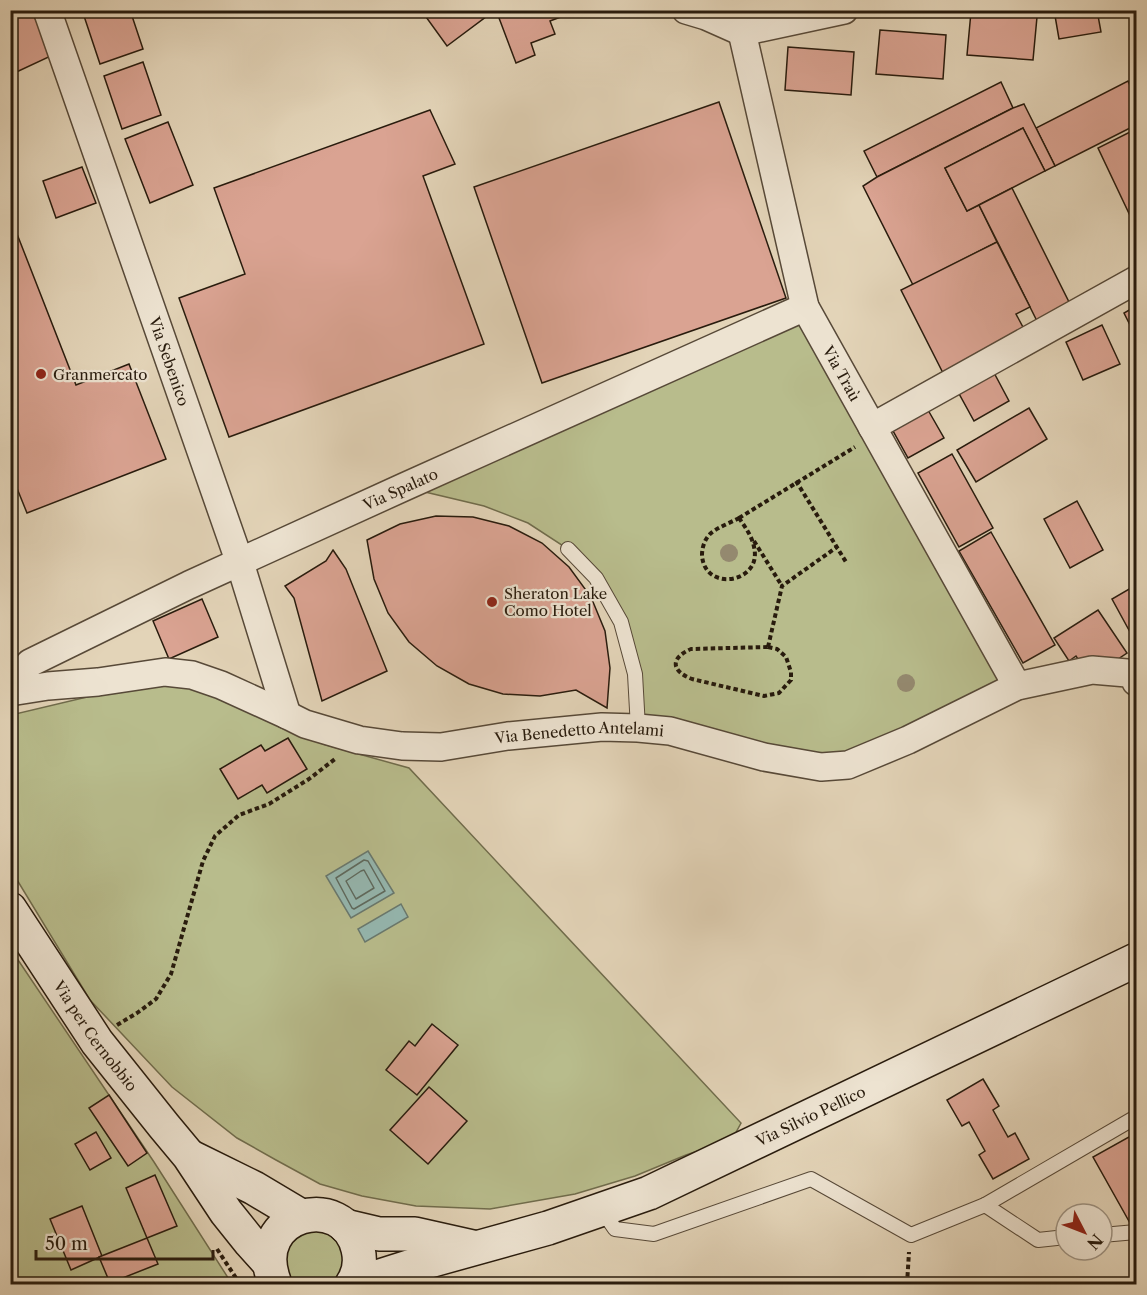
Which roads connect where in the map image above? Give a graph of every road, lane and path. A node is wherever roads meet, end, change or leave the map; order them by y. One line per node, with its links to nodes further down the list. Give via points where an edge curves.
1 (47, 10): 14 (street, Via Sebenico)
2 (686, 10): 4 (street)
3 (841, 11): 4 (street)
4 (742, 32): 6 (street, Via Traù)
5 (1137, 280): 7 (street)
6 (805, 307): 7 (street, Via Traù); 14 (street, Via Spalato)
7 (874, 430): 8 (path); 18 (street, Via Traù)
8 (796, 482): 9 (path); 11 (path)
9 (739, 518): 10 (path); 10 (path, via 718,528 705,540 702,558 718,578 736,579 750,569 755,553)
10 (747, 529): 15 (path)
11 (837, 547): 13 (path); 15 (path)
12 (568, 549): 21 (lane, via 596,578 621,622 635,674)
13 (846, 562)
14 (240, 563): 19 (street, Via Spalato, via 30,663); 20 (street, Via Sebenico)
15 (782, 586): 16 (path)
16 (768, 647): 16 (path, via 786,657 791,672 790,680 779,693 764,696 713,684 681,675 676,668 681,653 691,649)
17 (1136, 678): 18 (street, Via Benedetto Antelami, via 1121,672 1092,670)
18 (1017, 686): 21 (street, Via Benedetto Antelami, via 848,765 821,766 764,757 670,731)
19 (10, 691): 20 (street, Via Benedetto Antelami, via 165,672 192,675 221,685)
20 (287, 715): 22 (street, Via Benedetto Antelami)
21 (638, 728): 22 (street, Via Benedetto Antelami, via 602,727 441,747)
22 (359, 740): 25 (path, via 309,779 269,804 239,815 215,836 203,861 171,974 156,999)
23 (10, 909): 25 (main road, Via per Cernobbio)
24 (1137, 960): 29 (main road, Via Silvio Pellico, via 649,1193)
25 (97, 1042): 27 (main road, Via per Cernobbio)
26 (1137, 1117): 28 (lane)
27 (189, 1156): 30 (main road, Via per Cernobbio); 37 (main road, Via per Cernobbio)
28 (986, 1205): 29 (lane, via 911,1234 811,1179 654,1234 615,1229); 34 (lane, via 1038,1240)
29 (602, 1210): 35 (main road, Via Silvio Pellico)
30 (301, 1216): 31 (main road, Via Silvio Pellico, via 322,1215); 37 (main road, via 279,1231 271,1246)
31 (345, 1227): 35 (main road, Via Silvio Pellico, via 379,1234 415,1234); 38 (main road, via 360,1256 358,1274)
32 (1137, 1232): 33 (lane)
33 (1114, 1234)
34 (1054, 1239)
35 (477, 1248): 39 (main road, Via Silvio Pellico)
36 (908, 1263): 40 (path)
37 (273, 1274)
38 (352, 1284)
39 (358, 1284)
40 (907, 1284)

